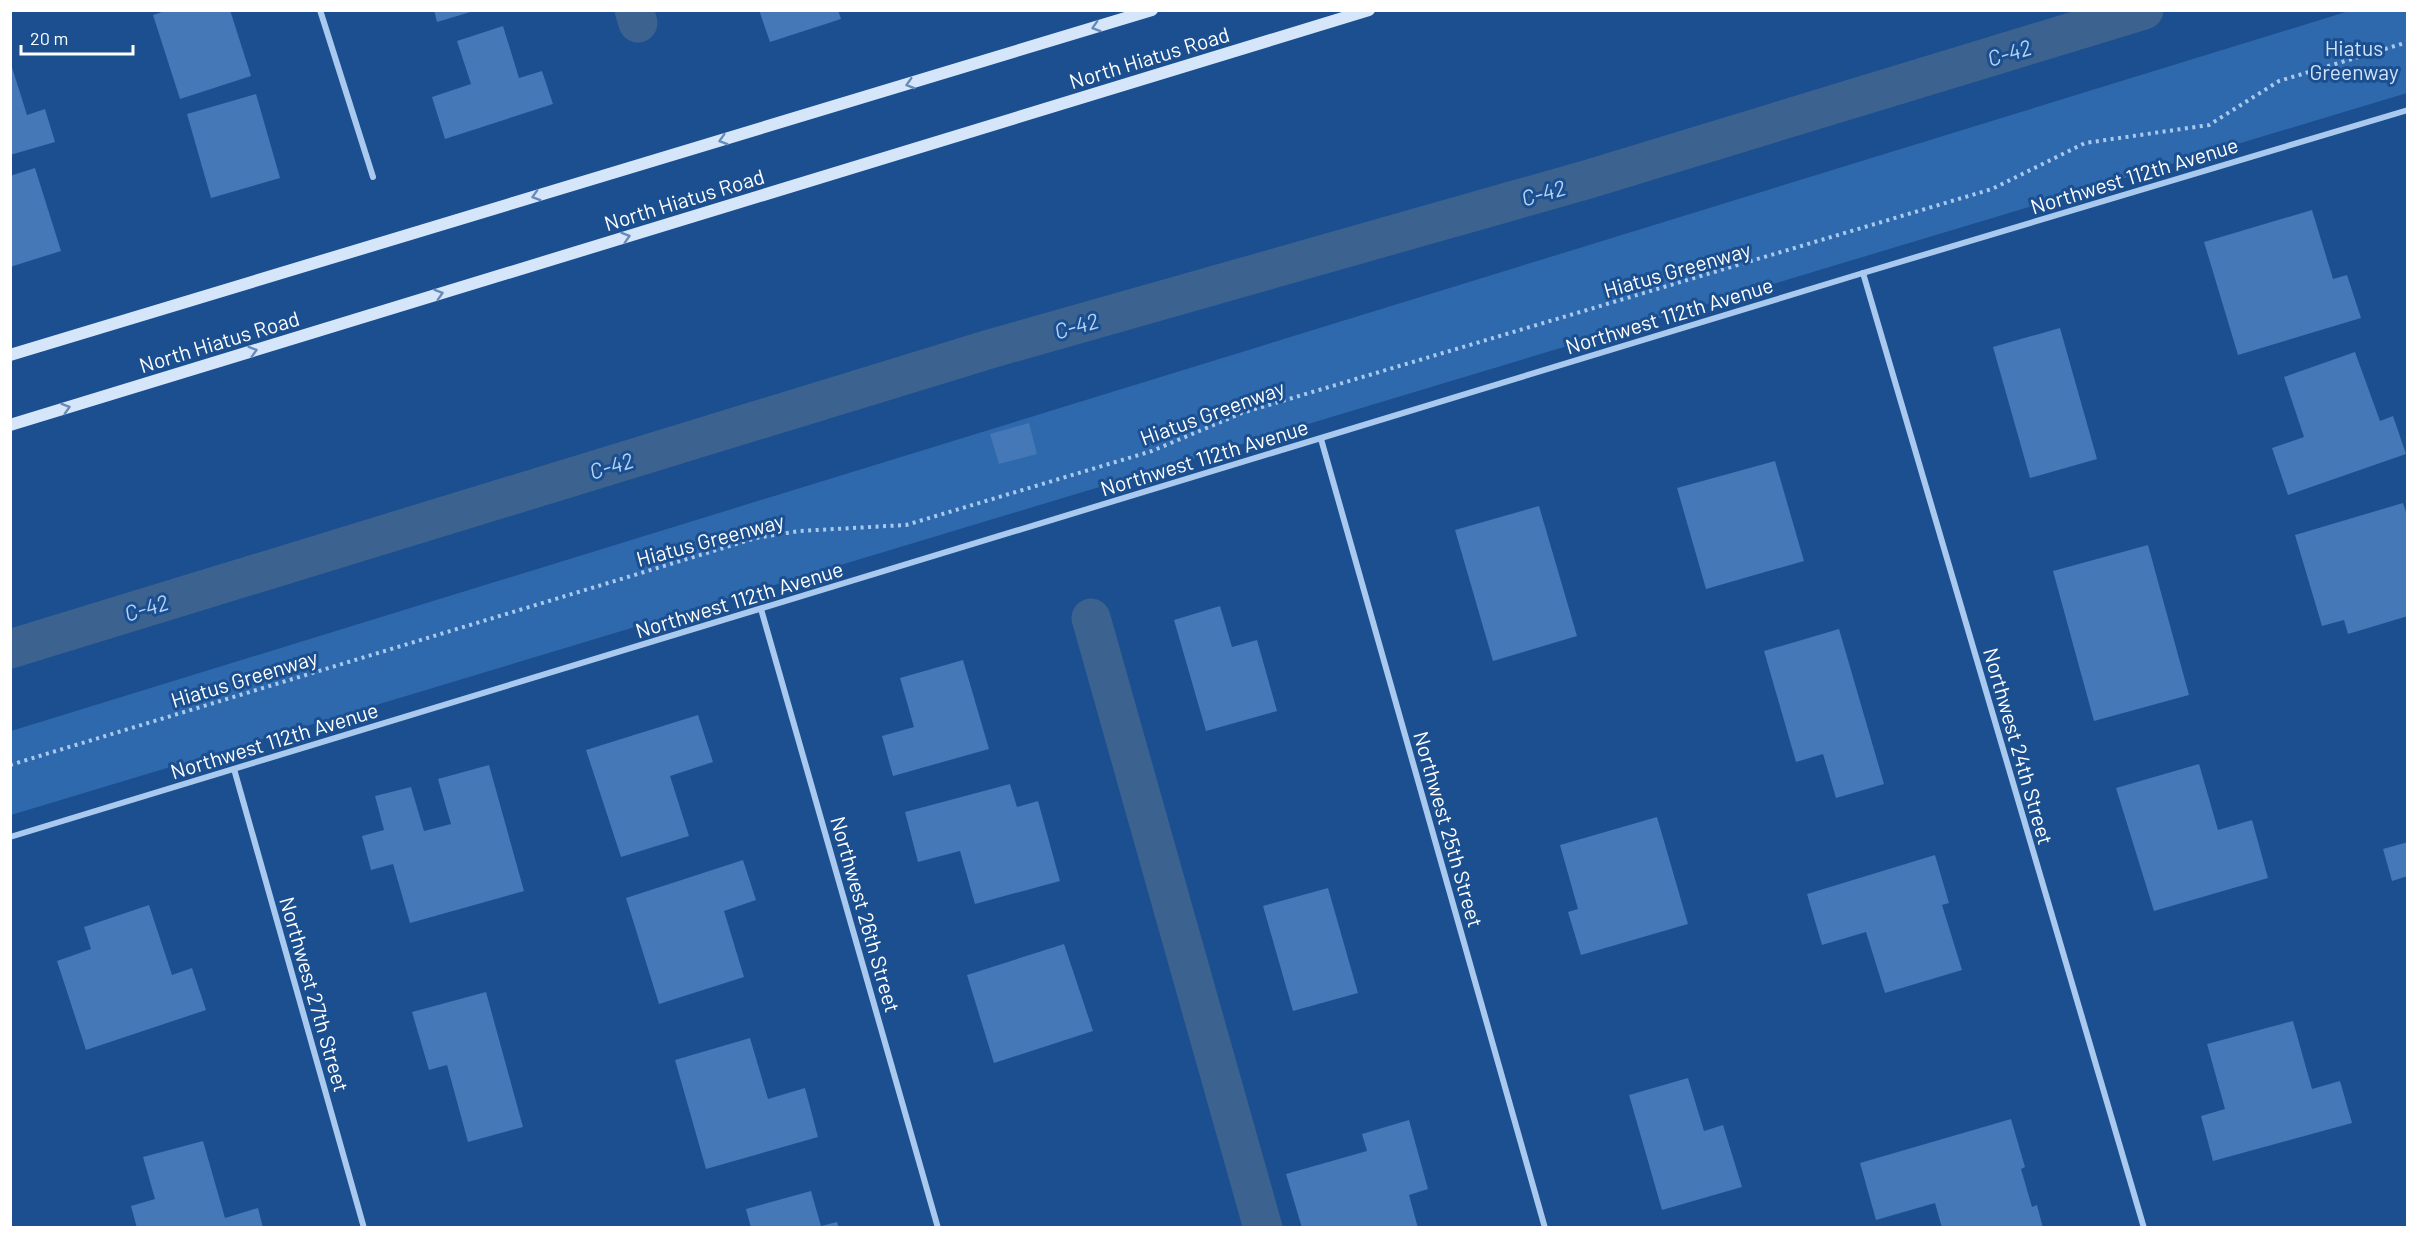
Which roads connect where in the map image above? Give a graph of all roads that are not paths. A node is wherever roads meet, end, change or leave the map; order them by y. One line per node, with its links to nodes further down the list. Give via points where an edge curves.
1 (320, 10): 5 (street)
2 (1152, 10): 7 (main road, North Hiatus Road, one-way to 7)
3 (1369, 10): 8 (main road, North Hiatus Road, one-way to 3)
4 (2408, 110): 6 (street, Northwest 112th Avenue)
5 (373, 177)
6 (1863, 273): 9 (street, Northwest 112th Avenue); 16 (street, Northwest 24th Street)
7 (10, 355)
8 (10, 425)
9 (1321, 439): 10 (street, Northwest 112th Avenue); 15 (street, Northwest 25th Street)
10 (761, 609): 11 (street, Northwest 112th Avenue); 14 (street, Northwest 26th Street)
11 (234, 769): 12 (street, Northwest 112th Avenue); 13 (street, Northwest 27th Street)
12 (10, 837)
13 (364, 1227)
14 (938, 1227)
15 (1545, 1227)
16 (2144, 1227)

